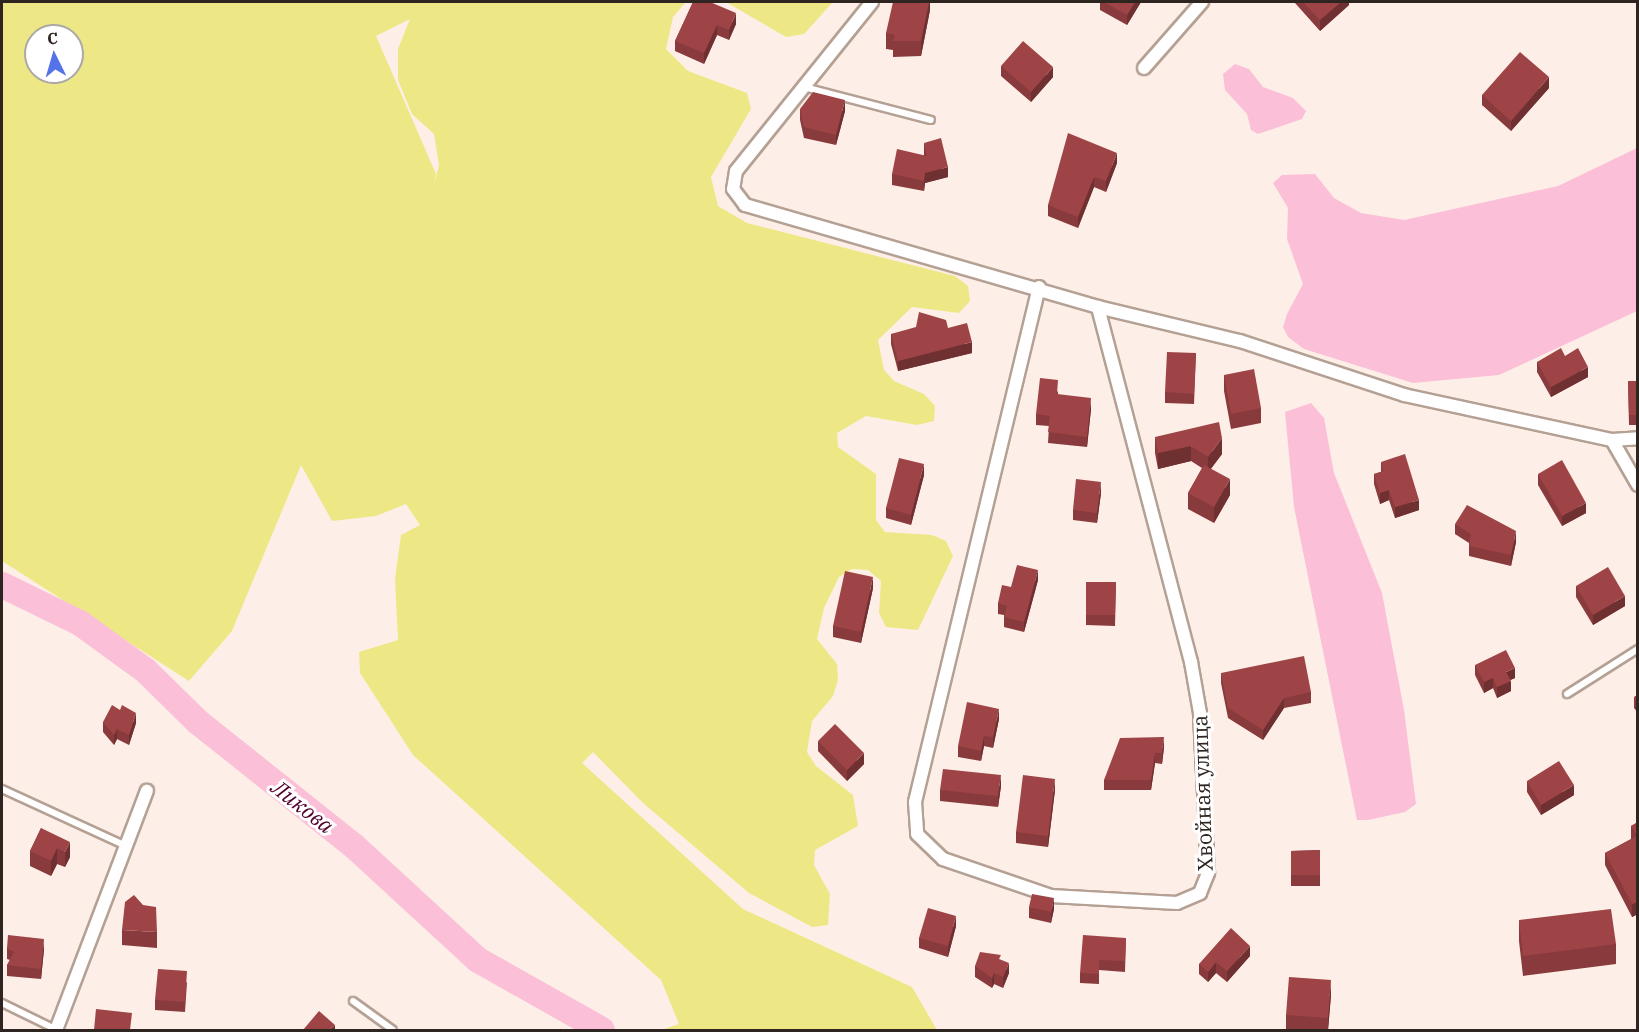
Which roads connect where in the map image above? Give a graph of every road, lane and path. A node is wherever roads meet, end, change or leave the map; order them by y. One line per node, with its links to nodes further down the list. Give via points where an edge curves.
1 (872, 2): 4 (street)
2 (1202, 2): 3 (street)
3 (1144, 68)
4 (804, 87): 5 (lane); 6 (street, via 736,171 733,189 745,205)
5 (931, 120)
6 (1039, 287): 7 (street); 7 (street, Хвойная улица, via 915,802 917,834 943,859 1051,896 1177,903 1200,893 1208,873 1200,713 1191,662)
7 (1098, 307): 9 (street, via 1240,341 1404,394)
8 (1638, 438): 9 (street)
9 (1611, 440): 10 (street)
10 (1638, 485)
11 (1638, 649): 12 (lane)
12 (1567, 694)
13 (2, 789): 15 (lane)
14 (147, 791): 15 (street)
15 (126, 846): 18 (street)
16 (353, 1001): 19 (lane)
17 (2, 1003): 18 (lane)
18 (56, 1030)
19 (393, 1030)

